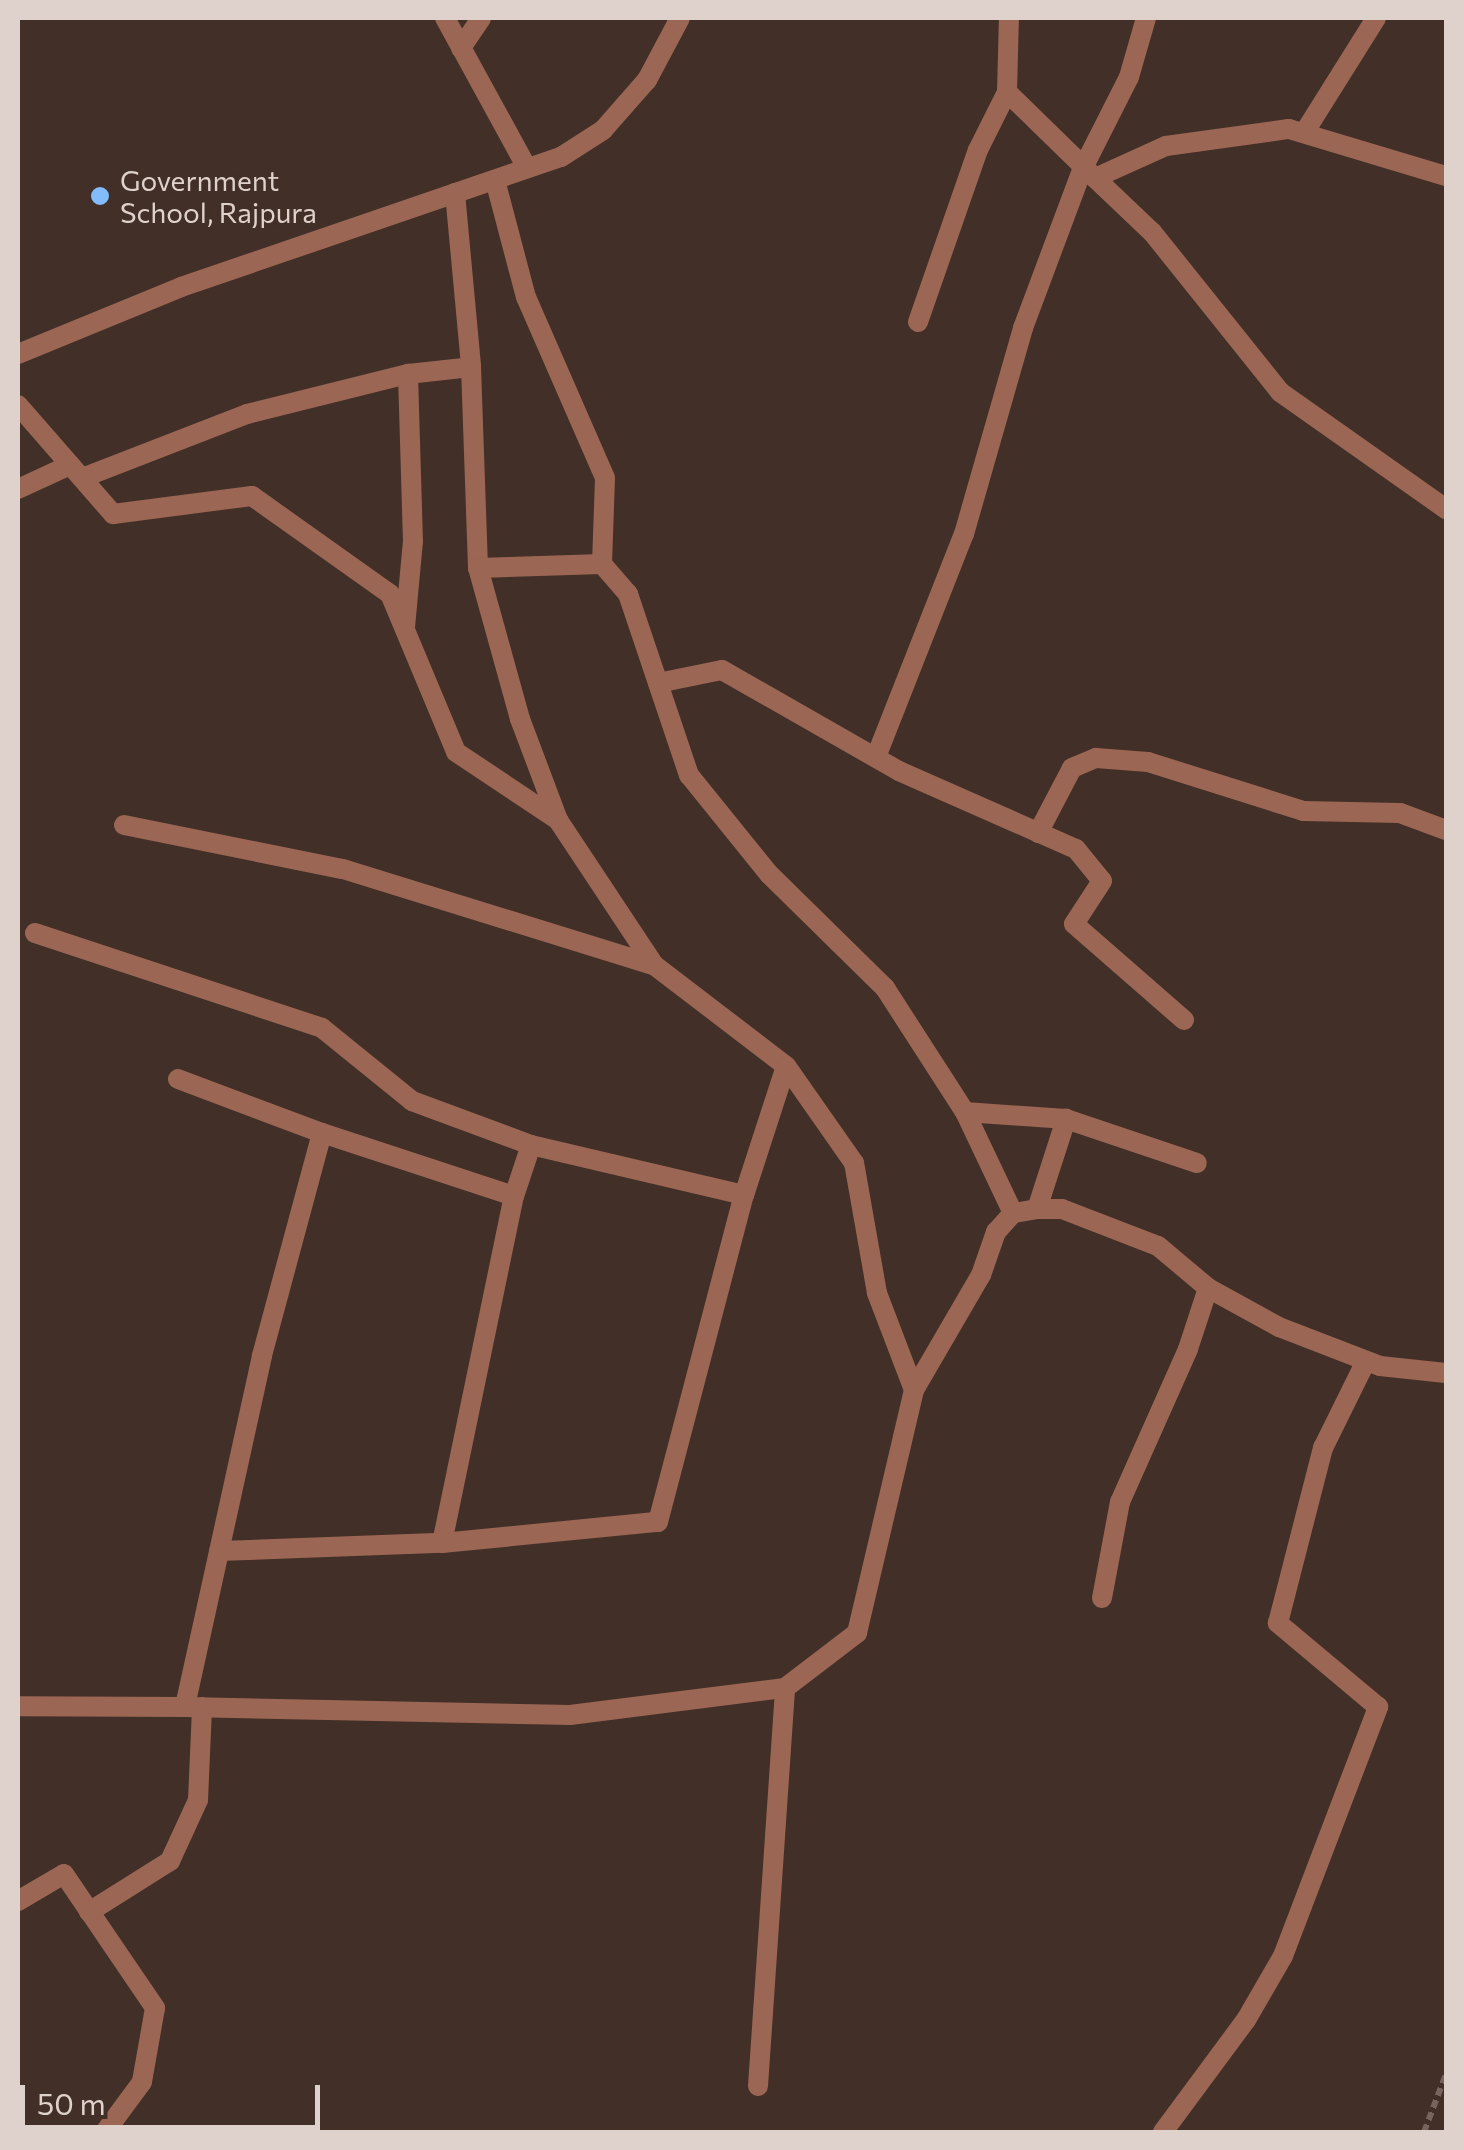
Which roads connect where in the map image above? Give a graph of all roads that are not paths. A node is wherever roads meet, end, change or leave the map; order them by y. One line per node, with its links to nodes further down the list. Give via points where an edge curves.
1 (445, 18): 7 (street)
2 (481, 18): 7 (street)
3 (680, 18): 10 (street, via 647,80 603,130 561,157)
4 (1009, 18): 8 (street)
5 (1146, 18): 11 (street, via 1130,77)
6 (1376, 18): 9 (street)
7 (462, 48): 10 (street)
8 (1008, 92): 11 (street); 15 (street, via 978,150)
9 (1304, 133): 11 (street, via 1290,129 1166,146); 12 (street)
10 (527, 168): 13 (street)
11 (1089, 174): 22 (street, via 1152,232 1280,392); 27 (street, via 1023,328 964,534)
12 (1446, 176)
13 (495, 180): 14 (street); 23 (street, via 526,297 604,478)
14 (455, 193): 16 (street, via 180,288); 17 (street)
15 (918, 322)
16 (18, 354)
17 (471, 367): 18 (street); 24 (street)
18 (408, 374): 20 (street, via 246,414); 25 (street, via 413,541)
19 (18, 405): 20 (street)
20 (76, 472): 21 (street); 25 (street, via 113,514 252,496 390,594)
21 (18, 489)
22 (1446, 510)
23 (602, 564): 24 (street); 26 (street, via 628,594)
24 (478, 568): 28 (street, via 520,720)
25 (405, 629): 28 (street, via 456,752)
26 (658, 683): 27 (street, via 722,670); 37 (street, via 689,775 769,874 885,988)
27 (876, 757): 31 (street)
28 (558, 820): 33 (street)
29 (124, 825): 33 (street, via 344,868)
30 (1446, 830): 31 (street, via 1400,813 1304,811 1148,762 1096,758 1072,768)
31 (1038, 832): 34 (street, via 1076,849 1102,880 1074,924)
32 (35, 933): 40 (street, via 322,1028 412,1101)
33 (654, 965): 35 (street)
34 (1184, 1020)
35 (786, 1066): 42 (street); 49 (street, via 854,1164 877,1292)
36 (178, 1079): 39 (street)
37 (965, 1112): 38 (street); 45 (street)
38 (1066, 1120): 41 (street); 44 (street)
39 (322, 1134): 43 (street); 51 (street, via 262,1356)
40 (531, 1145): 42 (street); 43 (street)
41 (1197, 1163)
42 (744, 1195): 50 (street, via 658,1522)
43 (514, 1196): 50 (street)
44 (1036, 1209): 45 (street); 46 (street, via 1062,1209 1158,1246)
45 (1013, 1213): 49 (street, via 996,1232 981,1275)
46 (1208, 1288): 47 (street, via 1279,1327); 52 (street, via 1120,1502)
47 (1366, 1361): 48 (street); 60 (street, via 1323,1448 1278,1623 1378,1706 1283,1956 1246,2020)
48 (1446, 1373)
49 (914, 1390): 53 (street, via 857,1633)
50 (442, 1544): 51 (street)
51 (219, 1552): 55 (street)
52 (1102, 1598)
53 (785, 1688): 55 (street, via 570,1714); 58 (street)
54 (18, 1706): 55 (street)
55 (194, 1707): 57 (street, via 198,1800 170,1861)
56 (18, 1901): 57 (street, via 64,1874)
57 (90, 1912): 59 (street, via 155,2008 142,2082)
58 (758, 2086)
59 (105, 2132)
60 (1163, 2132)

